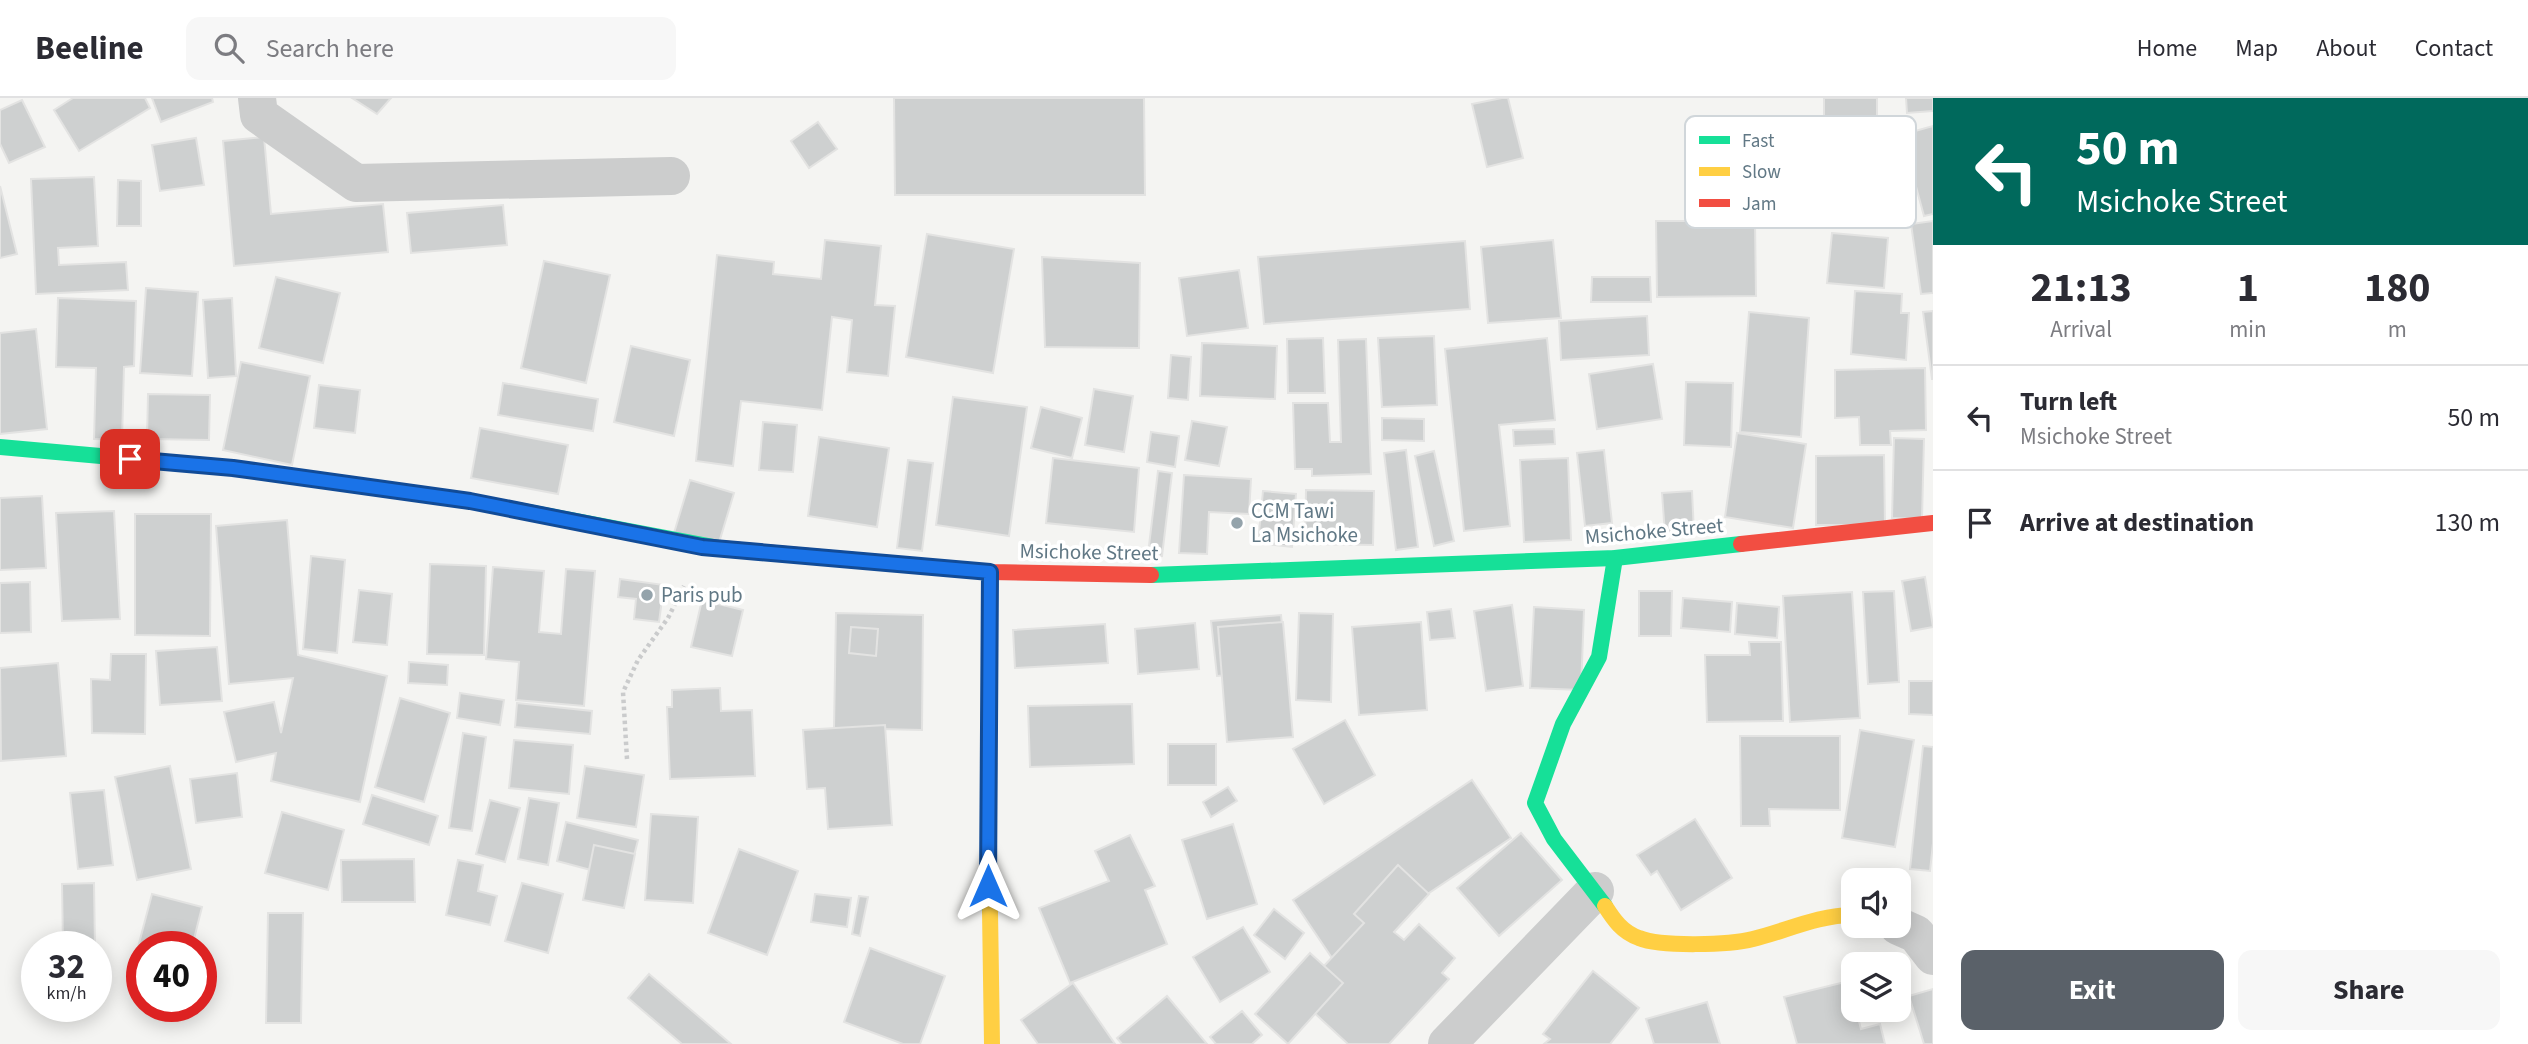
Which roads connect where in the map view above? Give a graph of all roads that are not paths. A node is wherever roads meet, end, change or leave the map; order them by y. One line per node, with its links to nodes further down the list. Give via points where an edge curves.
1 (257, 98): 2 (street, via 259,115 356,183)
2 (670, 176)
3 (0, 447): 6 (street, Msichoke Street, via 233,468 470,501 702,547)
4 (1933, 523): 5 (street, Msichoke Street)
5 (1615, 558): 6 (street, Msichoke Street, via 1153,575); 7 (street, via 1599,657 1563,724 1535,803 1554,839)
6 (990, 572): 11 (street)
7 (1595, 891): 8 (street, via 1618,926 1640,939 1680,944 1750,940); 12 (street)
8 (1841, 915)
9 (1911, 932): 10 (street)
10 (1933, 956)
11 (992, 1044)
12 (1447, 1044)

